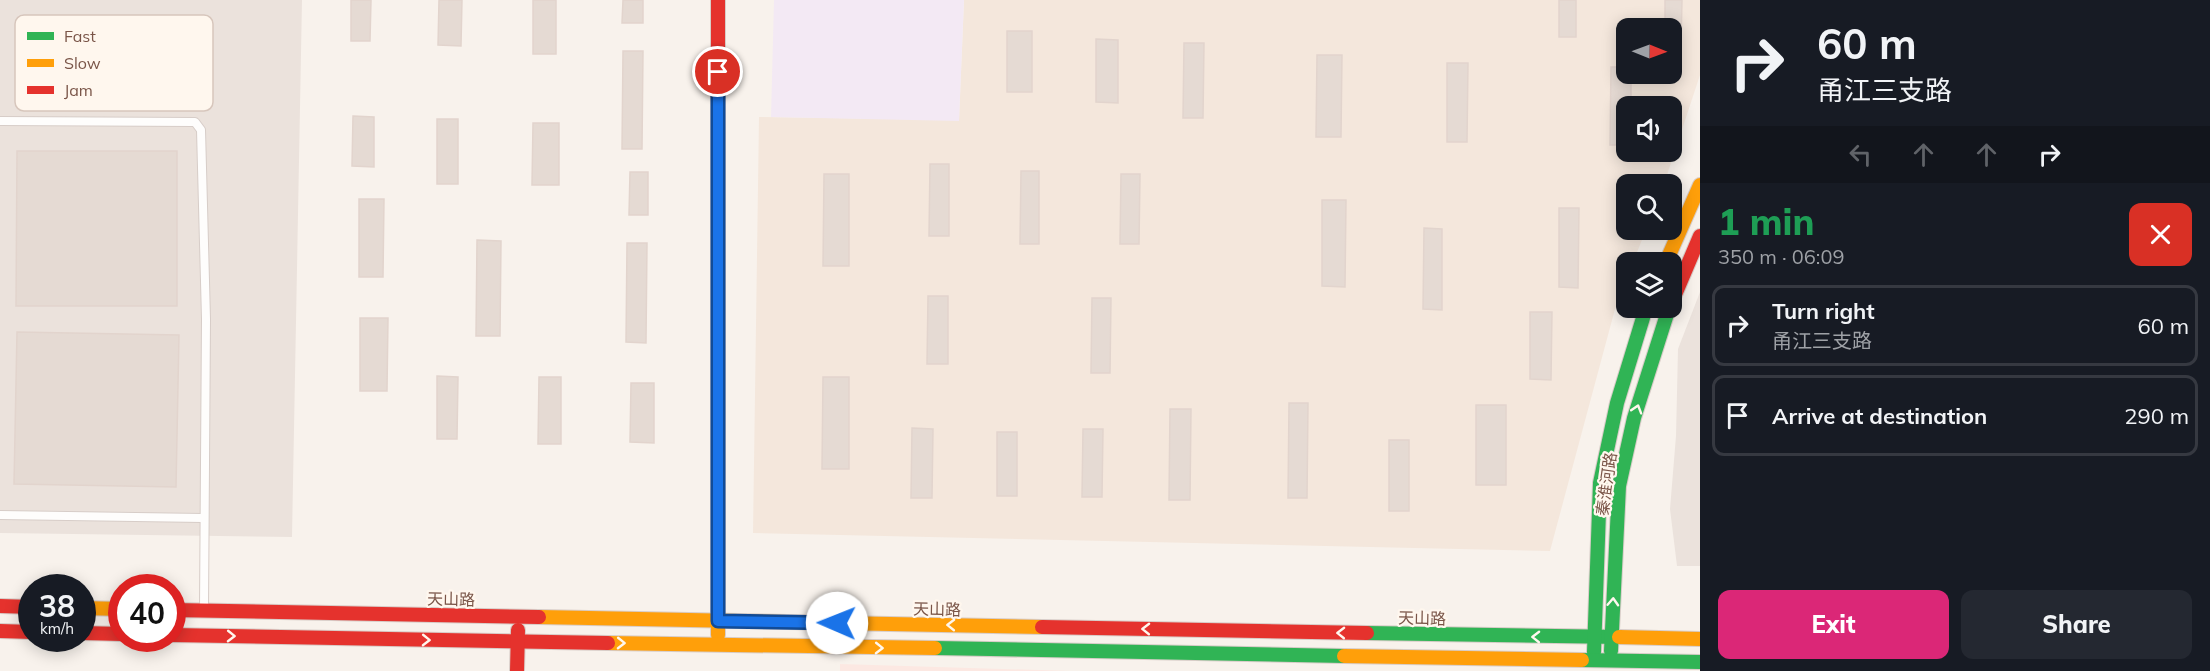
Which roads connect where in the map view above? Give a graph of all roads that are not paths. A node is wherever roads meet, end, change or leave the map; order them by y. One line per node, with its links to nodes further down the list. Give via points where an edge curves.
1 (718, 0): 16 (street)
2 (0, 122): 10 (lane, via 195,122 201,130 206,319)
3 (1700, 185): 5 (street)
4 (1700, 236): 6 (street, 秦淮河路)
5 (1670, 252)
6 (1682, 278)
7 (1643, 318): 20 (street, 秦淮河路, via 1617,403 1600,483)
8 (1666, 318): 21 (street, 秦淮河路, one-way to 8, via 1619,486 1635,418)
9 (0, 514): 10 (lane)
10 (203, 518): 14 (lane)
11 (0, 606): 12 (street)
12 (18, 607)
13 (186, 610): 14 (street, 天山路)
14 (204, 610): 15 (street, 天山路)
15 (518, 617): 16 (street, 天山路); 23 (street)
16 (718, 621): 20 (street, 天山路, one-way to 16); 24 (street)
17 (0, 631): 18 (street)
18 (18, 632)
19 (186, 635): 23 (street, one-way to 23)
20 (1594, 638): 21 (street, 天山路); 26 (street, 秦淮河路)
21 (1612, 639): 22 (street, 天山路); 27 (street, 秦淮河路)
22 (1700, 639)
23 (517, 642): 24 (street, one-way to 24); 28 (street)
24 (718, 645): 26 (street, one-way to 26)
25 (1700, 662): 27 (street)
26 (1593, 665): 27 (street)
27 (1611, 666)
28 (517, 671)

